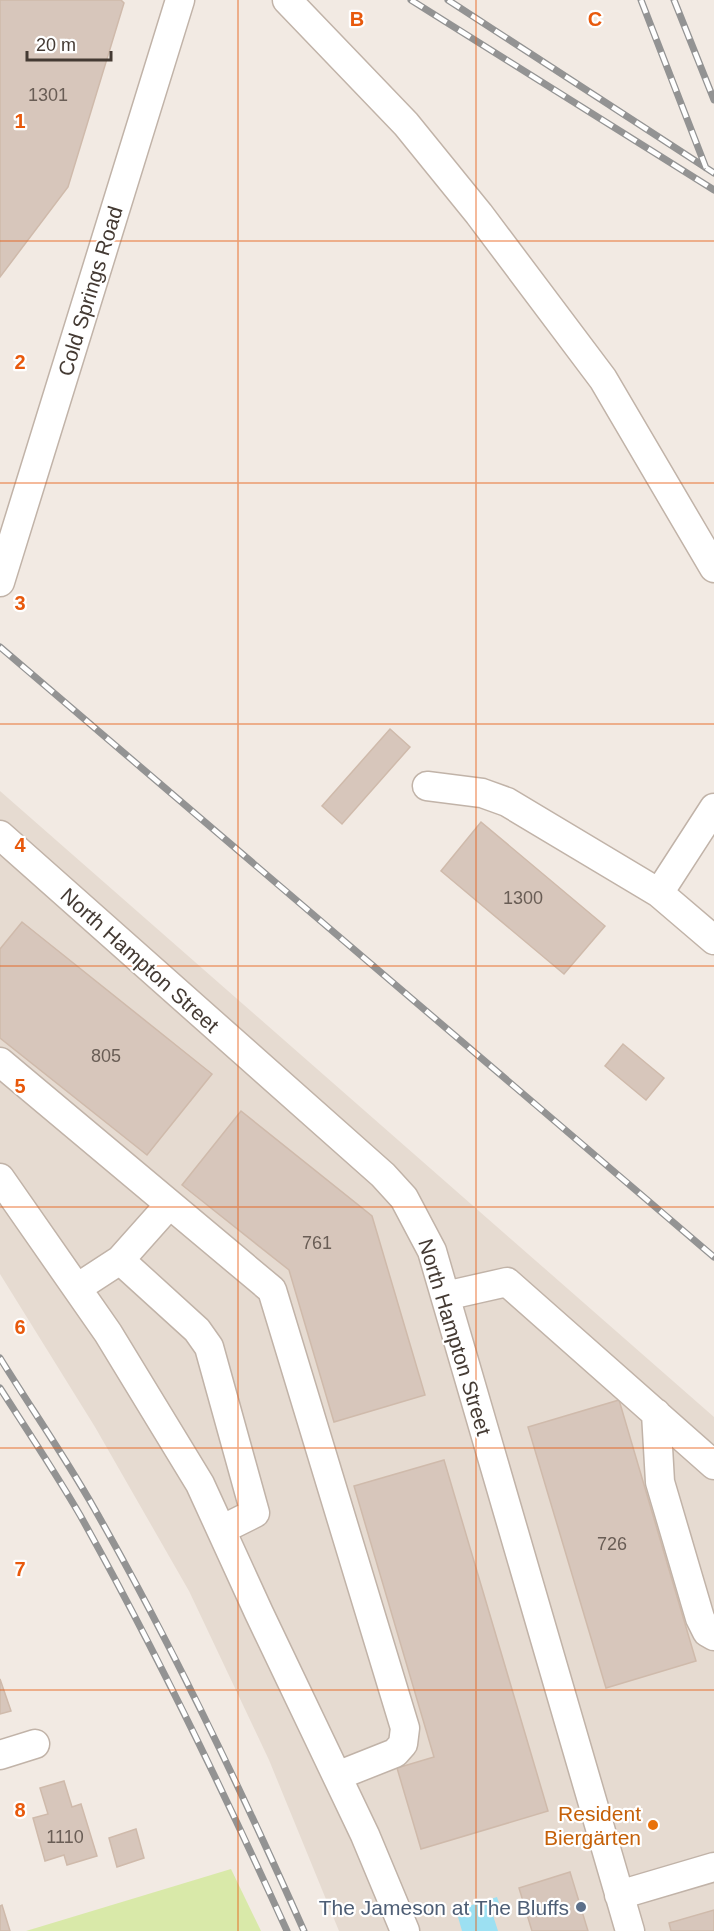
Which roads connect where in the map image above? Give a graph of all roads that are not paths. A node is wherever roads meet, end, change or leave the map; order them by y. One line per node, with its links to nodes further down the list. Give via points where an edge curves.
1 (180, 0): 4 (street, Cold Springs Road)
2 (286, 0): 3 (street, via 406,124 479,214 603,379)
3 (714, 568)
4 (0, 582)
5 (427, 786): 8 (street, via 482,793 507,802)
6 (714, 808): 8 (street)
7 (0, 836): 15 (street, North Hampton Street, via 383,1175 417,1220 432,1251)
8 (659, 893): 9 (street)
9 (714, 940)
10 (0, 1062): 12 (street)
11 (0, 1178): 14 (street)
12 (169, 1205): 13 (street); 22 (street, via 272,1290 405,1728 403,1744 395,1753)
13 (120, 1260): 14 (street); 18 (street, via 197,1330 209,1347 255,1513)
14 (77, 1288): 18 (street, via 200,1484)
15 (445, 1296): 16 (street, via 507,1282); 24 (street, North Hampton Street)
16 (656, 1413): 17 (street); 19 (street, via 660,1482 700,1618 707,1632)
17 (714, 1465)
18 (221, 1530): 22 (street)
19 (714, 1636)
20 (35, 1744): 21 (street)
21 (0, 1755)
22 (337, 1776): 25 (street)
23 (714, 1867): 24 (street)
24 (619, 1894): 26 (street, North Hampton Street)
25 (405, 1931)
26 (630, 1931)

